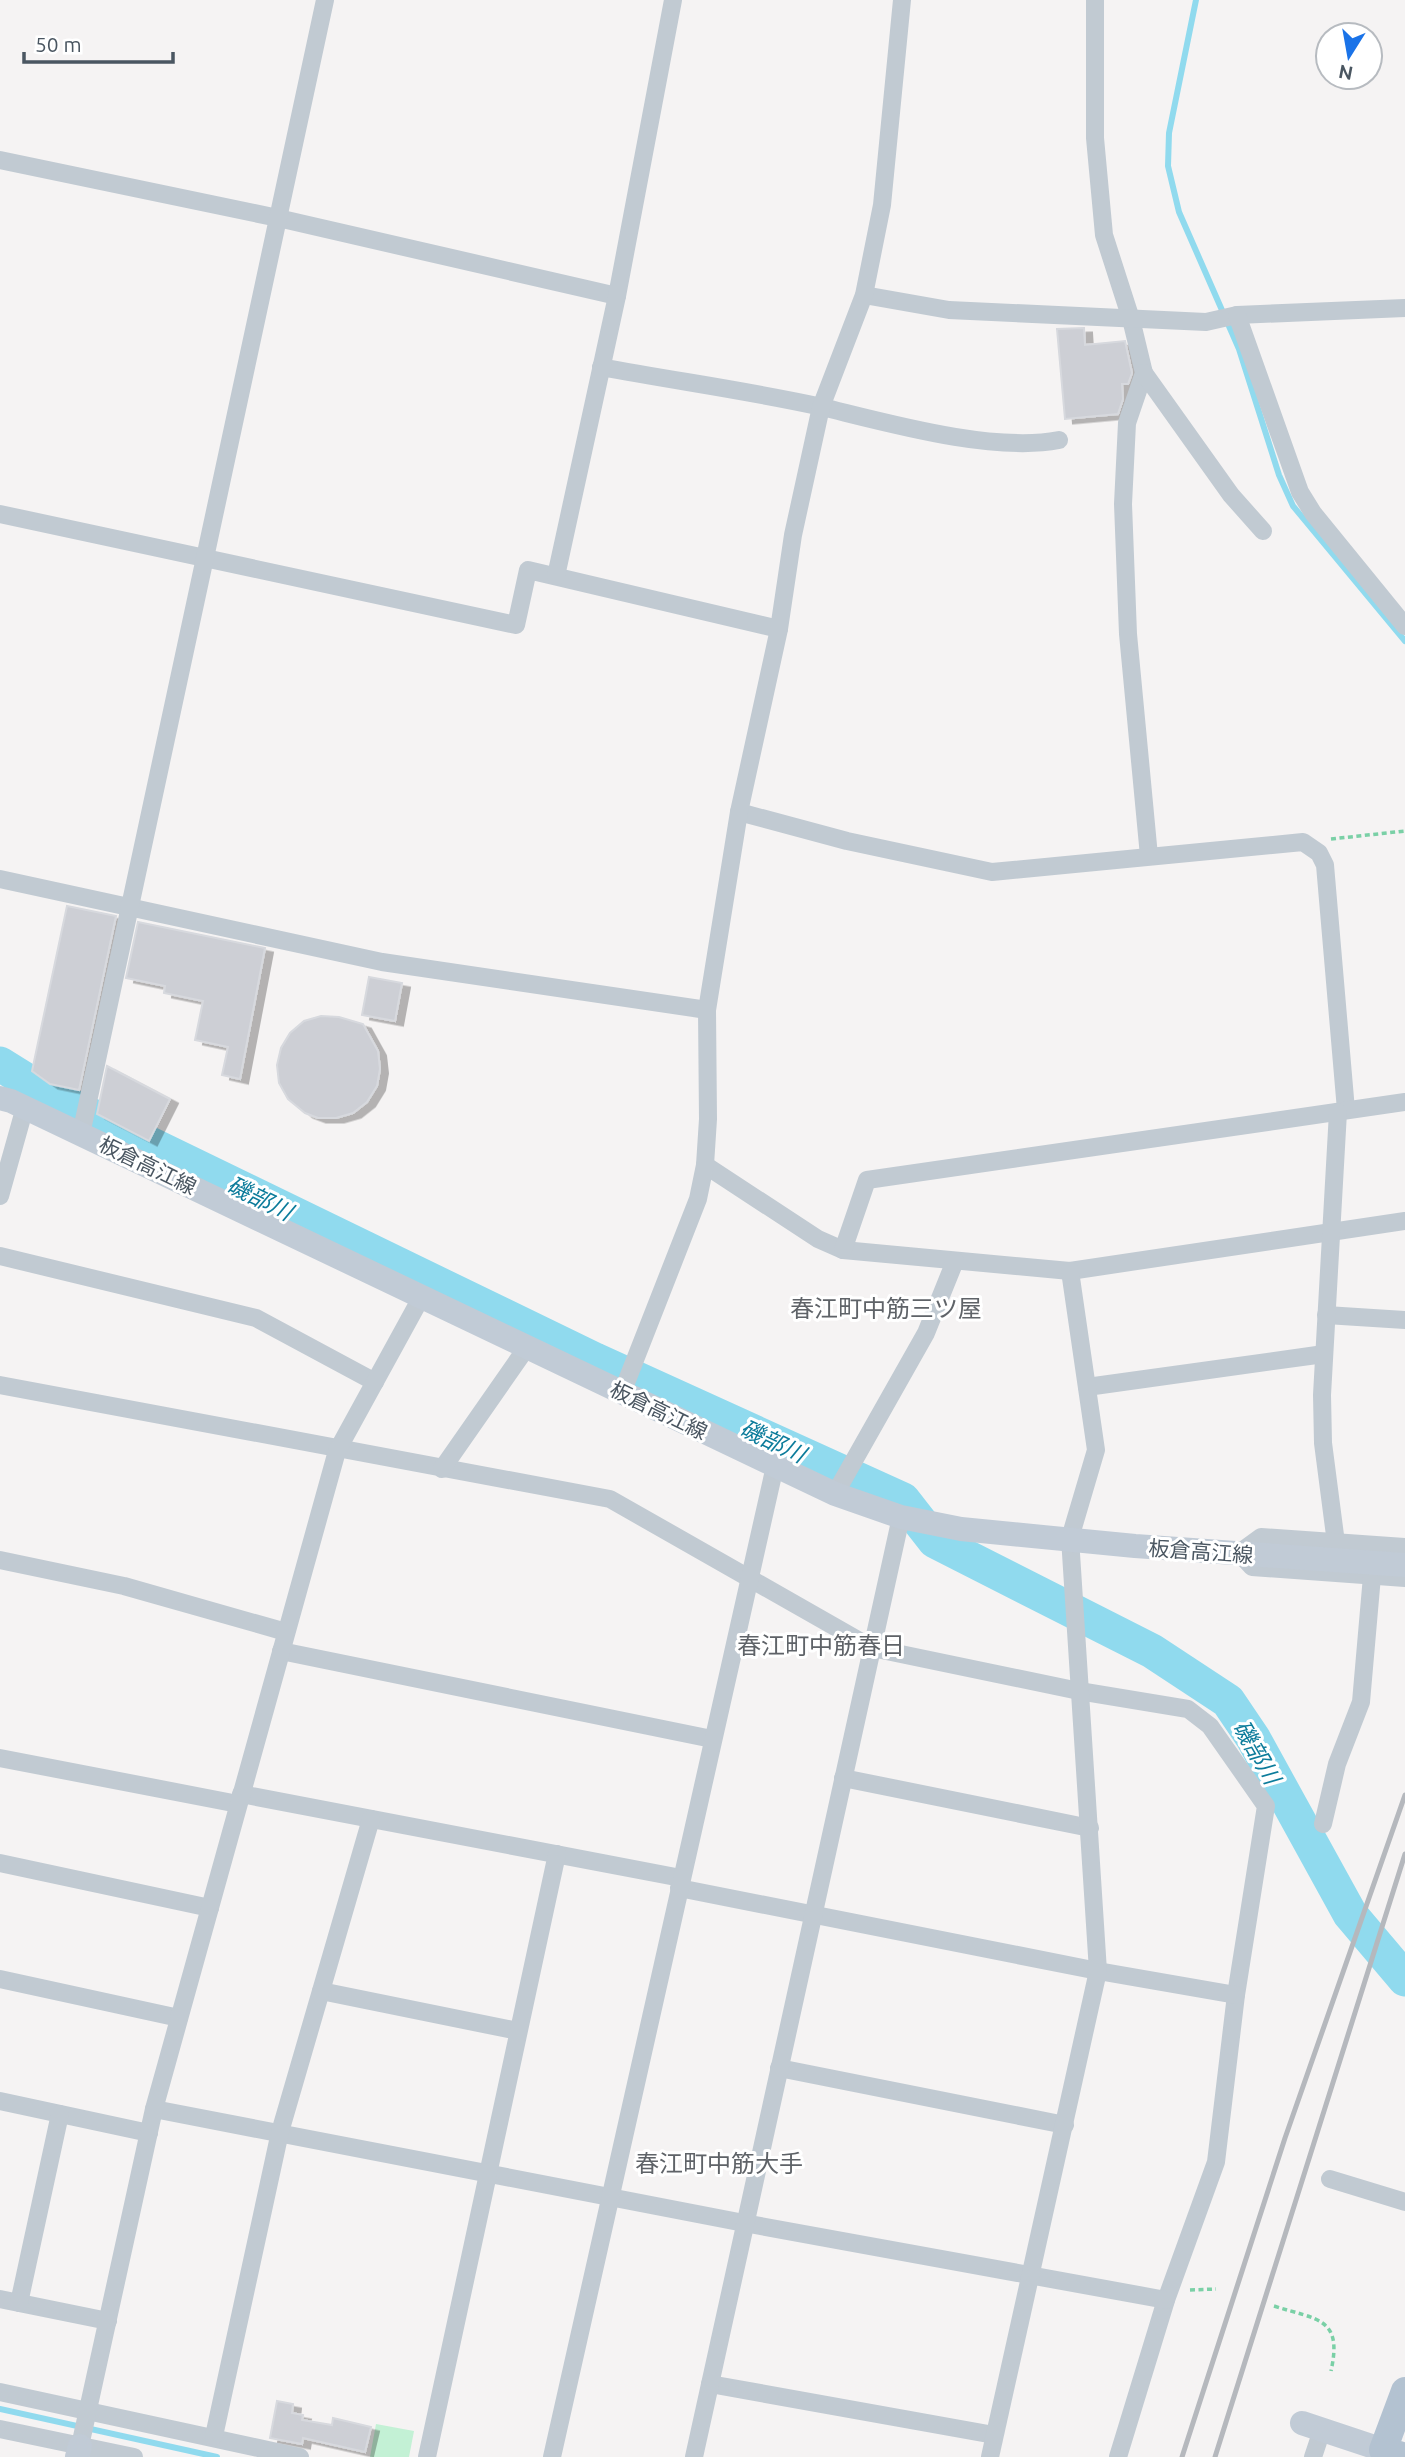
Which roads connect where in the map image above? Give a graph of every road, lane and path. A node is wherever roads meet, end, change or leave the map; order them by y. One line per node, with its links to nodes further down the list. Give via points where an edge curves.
1 (325, 0): 6 (street)
2 (673, 0): 8 (street)
3 (902, 0): 7 (street, via 882,205)
4 (1095, 0): 11 (street, via 1095,138 1104,235)
5 (0, 160): 6 (street)
6 (278, 218): 8 (street); 18 (street)
7 (864, 295): 11 (street, via 949,310); 14 (street)
8 (617, 296): 12 (street)
9 (1405, 308): 10 (street)
10 (1237, 315): 11 (street, via 1206,322); 20 (street, via 1300,492)
11 (1131, 318): 13 (street)
12 (601, 368): 14 (street); 19 (street)
13 (1144, 373): 17 (street, via 1231,495); 25 (street, via 1126,423 1123,503 1128,635)
14 (821, 407): 15 (street, via 873,421 1010,444); 21 (street, via 793,535)
15 (1059, 440)
16 (0, 514): 18 (street)
17 (1263, 531)
18 (205, 559): 19 (street, via 516,625 528,570); 27 (street)
19 (556, 576): 21 (street)
20 (1405, 626)
21 (779, 629): 22 (street)
22 (739, 812): 25 (street, via 846,841 992,872); 28 (street)
23 (1405, 831): 24 (path)
24 (1303, 842): 25 (street); 32 (street, via 1319,853 1325,866)
25 (1149, 856)
26 (0, 879): 27 (street)
27 (132, 907): 28 (street, via 382,962); 33 (street)
28 (707, 1010): 34 (street)
29 (0, 1098): 31 (main road, 板倉高江線)
30 (1405, 1102): 32 (street)
31 (25, 1107): 33 (main road, 板倉高江線); 35 (street)
32 (1342, 1111): 37 (street); 38 (street, via 867,1180)
33 (81, 1134): 42 (main road, 板倉高江線)
34 (705, 1165): 38 (street, via 818,1239); 50 (street, via 686,1234)
35 (0, 1196)
36 (1405, 1222): 37 (street)
37 (1329, 1233): 41 (street); 43 (street)
38 (843, 1250): 40 (street)
39 (0, 1256): 47 (street, via 256,1318)
40 (955, 1261): 41 (street); 54 (street, via 926,1333)
41 (1070, 1271): 49 (street)
42 (422, 1296): 45 (main road, 板倉高江線); 47 (street)
43 (1326, 1315): 44 (street); 46 (street)
44 (1405, 1320)
45 (527, 1347): 50 (main road, 板倉高江線); 53 (street)
46 (1324, 1354): 49 (street); 57 (street, via 1323,1443)
47 (375, 1382): 51 (street)
48 (0, 1385): 51 (street)
49 (1087, 1387): 56 (street, via 1096,1450)
50 (622, 1393): 52 (main road, 板倉高江線)
51 (337, 1451): 53 (street); 65 (street)
52 (775, 1466): 54 (main road, 板倉高江線); 63 (street)
53 (442, 1469): 63 (street, via 610,1499)
54 (835, 1494): 55 (main road, 板倉高江線)
55 (901, 1517): 56 (main road, 板倉高江線, via 961,1529); 66 (street)
56 (1070, 1538): 59 (main road, 板倉高江線); 68 (street)
57 (1336, 1543): 58 (street); 59 (street, via 1261,1537)
58 (1405, 1546)
59 (1239, 1553): 61 (main road, 板倉高江線); 62 (street, via 1252,1567)
60 (0, 1560): 65 (street, via 124,1586)
61 (1405, 1565)
62 (1372, 1576): 64 (street); 74 (street, via 1362,1702 1337,1763)
63 (750, 1578): 66 (street); 69 (street)
64 (1405, 1578)
65 (286, 1632): 67 (street)
66 (872, 1648): 68 (street); 71 (street)
67 (281, 1651): 69 (street); 72 (street)
68 (1079, 1691): 75 (street); 84 (street, via 1188,1709 1210,1726 1266,1806)
69 (712, 1739): 78 (street)
70 (0, 1758): 72 (street)
71 (843, 1778): 75 (street); 80 (street)
72 (240, 1799): 73 (street); 79 (street)
73 (371, 1819): 76 (street); 83 (street)
74 (1323, 1824)
75 (1090, 1828): 81 (street)
76 (557, 1854): 78 (street); 86 (street)
77 (0, 1863): 79 (street)
78 (680, 1883): 80 (street); 96 (street)
79 (210, 1908): 85 (street)
80 (813, 1916): 81 (street); 87 (street)
81 (1098, 1971): 84 (street); 91 (street)
82 (0, 1979): 85 (street)
83 (321, 1991): 86 (street); 92 (street)
84 (1236, 1995): 101 (street, via 1216,2162)
85 (179, 2018): 89 (street)
86 (518, 2031): 94 (street)
87 (779, 2068): 91 (street); 98 (street)
88 (0, 2101): 90 (street)
89 (154, 2109): 92 (street); 93 (street)
90 (60, 2114): 93 (street); 102 (street)
91 (1065, 2125): 99 (street)
92 (280, 2132): 94 (street); 113 (street)
93 (149, 2133): 104 (street)
94 (487, 2172): 96 (street); 118 (street)
95 (1329, 2179): 97 (street)
96 (612, 2196): 98 (street); 119 (street)
97 (1405, 2202)
98 (744, 2223): 99 (street); 106 (street)
99 (1032, 2275): 101 (street); 112 (street)
100 (0, 2299): 102 (street)
101 (1166, 2300): 122 (street)
102 (19, 2303): 104 (street)
103 (1274, 2306): 105 (path, via 1319,2320 1329,2328 1336,2342)
104 (107, 2321): 109 (street)
105 (1331, 2371)
106 (710, 2384): 112 (street); 120 (street)
107 (1405, 2391): 115 (main road)
108 (0, 2392): 109 (street)
109 (88, 2409): 113 (street); 114 (street)
110 (1312, 2426): 115 (main road); 123 (street)
111 (0, 2429): 114 (street)
112 (994, 2435): 121 (street)
113 (214, 2437): 117 (street)
114 (78, 2451): 116 (street)
115 (1394, 2453)
116 (134, 2457)
117 (300, 2457)
118 (427, 2457)
119 (552, 2457)
120 (694, 2457)
121 (990, 2457)
122 (1118, 2457)
123 (1313, 2457)

